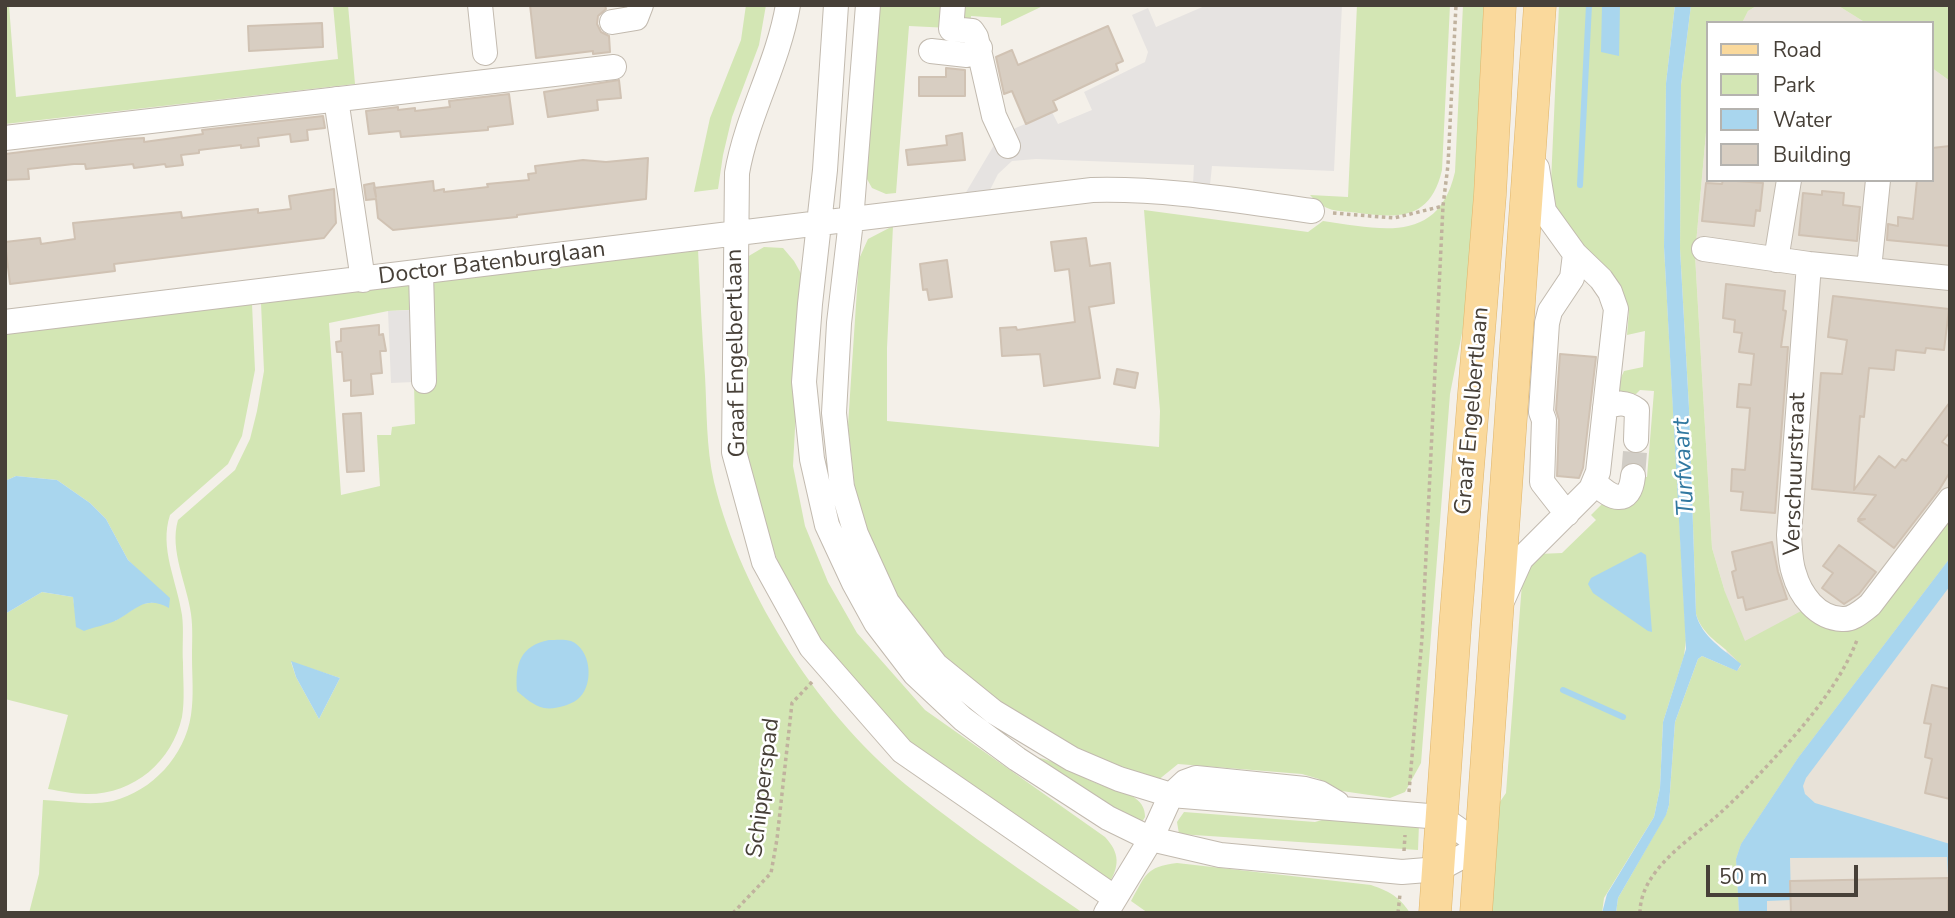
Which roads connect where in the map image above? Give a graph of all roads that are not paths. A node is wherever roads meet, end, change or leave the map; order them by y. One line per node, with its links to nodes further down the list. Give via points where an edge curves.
1 (480, 5): 12 (street)
2 (641, 5): 9 (street, via 636,18)
3 (788, 5): 23 (street, Graaf Engelbertlaan, via 773,66 741,151)
4 (836, 5): 22 (street)
5 (868, 5): 21 (street)
6 (953, 5): 10 (street, via 951,29 972,30)
7 (1500, 5): 42 (main road, Graaf Engelbertlaan, via 1490,195)
8 (1540, 5): 15 (main road, Graaf Engelbertlaan)
9 (612, 22)
10 (980, 48): 11 (street, via 967,55); 17 (street, via 994,116)
11 (931, 51)
12 (485, 53)
13 (614, 67): 14 (street)
14 (336, 99): 16 (street); 31 (street)
15 (1532, 131): 25 (street, Graaf Engelbertlaan, via 1544,211); 40 (main road, Graaf Engelbertlaan)
16 (5, 138)
17 (1008, 146)
18 (1789, 182): 26 (street)
19 (1878, 182): 28 (street)
20 (1312, 211): 21 (street, Doctor Batenburglaan, via 1202,190 1092,190 977,198)
21 (851, 221): 22 (street, Doctor Batenburglaan); 41 (street, via 834,413 842,487 856,534 887,602 936,665 994,712 1072,759)
22 (819, 224): 23 (street, Doctor Batenburglaan); 43 (street, via 804,382 812,459 827,525 854,583 876,623 915,674 962,719 1067,792)
23 (736, 233): 29 (street, Doctor Batenburglaan); 46 (street, Graaf Engelbertlaan, via 734,453 764,562 811,647 902,751)
24 (1704, 249): 26 (street)
25 (1575, 254): 34 (street, Graaf Engelbertlaan, via 1601,279 1616,309); 39 (street, via 1572,278 1547,323 1541,412 1542,482)
26 (1776, 260): 27 (street)
27 (1809, 264): 28 (street); 38 (street, Verschuurstraat, via 1789,536 1793,571 1802,594 1828,615 1843,620 1857,616)
28 (1869, 269): 30 (street)
29 (421, 273): 31 (street, Doctor Batenburglaan); 33 (street)
30 (1950, 278)
31 (363, 280): 32 (street, Doctor Batenburglaan)
32 (5, 322)
33 (424, 381)
34 (1605, 407): 35 (street, via 1620,402 1637,410); 37 (street, Graaf Engelbertlaan)
35 (1636, 440)
36 (1633, 476): 37 (street, via 1623,497 1607,495)
37 (1595, 482): 39 (street, Graaf Engelbertlaan)
38 (1950, 500)
39 (1567, 514): 40 (street, Graaf Engelbertlaan, via 1521,559)
40 (1498, 609): 44 (main road, Graaf Engelbertlaan)
41 (1171, 795): 42 (street); 43 (street, Graaf Engelbertlaan)
42 (1441, 817): 44 (street); 45 (main road, Graaf Engelbertlaan)
43 (1151, 839): 45 (street, via 1220,855 1402,872); 46 (street, Graaf Engelbertlaan)
44 (1482, 846): 45 (street); 48 (main road, Graaf Engelbertlaan)
45 (1439, 869): 47 (main road, Graaf Engelbertlaan)
46 (1111, 906)
47 (1435, 913)
48 (1476, 913)

